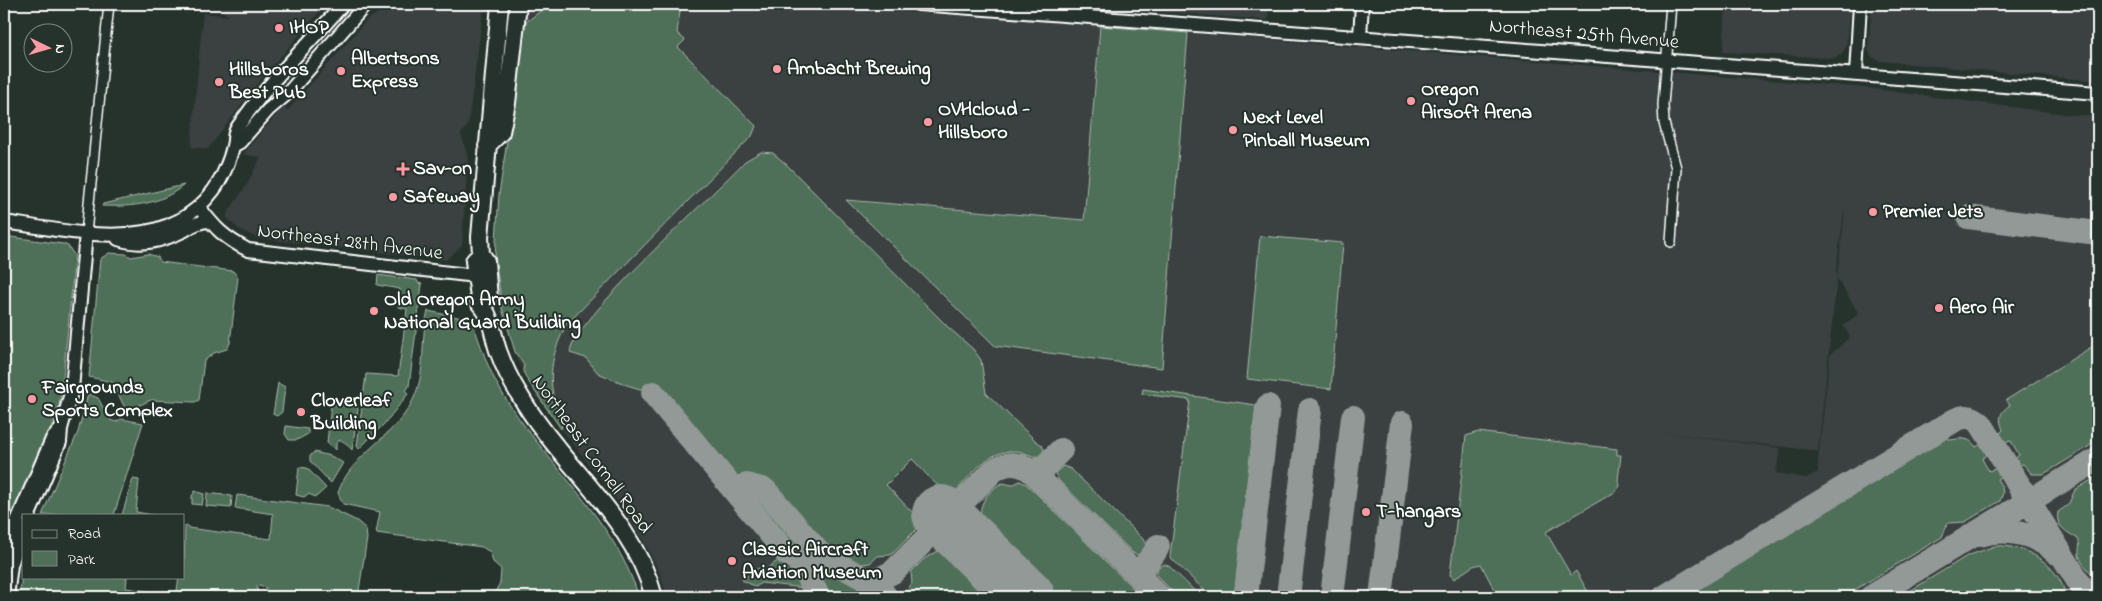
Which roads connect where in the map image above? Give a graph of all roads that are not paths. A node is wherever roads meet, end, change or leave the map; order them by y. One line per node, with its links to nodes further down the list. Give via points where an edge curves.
1 (109, 4): 19 (street)
2 (343, 4): 14 (main road, via 250,109 234,133)
3 (366, 4): 14 (main road, via 288,93)
4 (500, 4): 15 (highway, Northeast Cornell Road)
5 (518, 4): 15 (highway, via 501,132)
6 (918, 4): 10 (main road, Northeast 25th Avenue)
7 (1362, 4): 10 (main road)
8 (1671, 4): 11 (street)
9 (1860, 4): 12 (main road)
10 (1360, 36): 11 (main road, Northeast 25th Avenue)
11 (1667, 60): 12 (main road, Northeast 25th Avenue); 21 (street, via 1664,123 1676,168)
12 (1856, 74): 13 (main road, Northeast 25th Avenue)
13 (2098, 93)
14 (233, 146): 16 (main road, via 215,187)
15 (487, 146): 22 (highway, Northeast Cornell Road)
16 (199, 207): 17 (main road, Northeast 28th Avenue); 20 (main road, via 177,221 154,229)
17 (210, 221): 20 (main road, via 146,244); 23 (main road, Northeast 28th Avenue, via 229,240 248,250)
18 (4, 222): 19 (main road)
19 (86, 233): 20 (main road); 25 (main road, via 72,389)
20 (111, 236)
21 (1671, 242)
22 (481, 254): 23 (highway, Northeast Cornell Road, via 474,261); 24 (highway, Northeast Cornell Road, via 486,261 490,302)
23 (476, 276): 24 (highway, Northeast Cornell Road, via 480,304)
24 (486, 310): 30 (highway, Northeast Cornell Road, via 514,387 550,440 608,509 635,552)
25 (61, 428): 26 (main road, via 60,442); 28 (main road, via 52,439)
26 (29, 514)
27 (22, 533): 29 (main road, via 11,565)
28 (4, 558)
29 (8, 597)
30 (654, 597)

